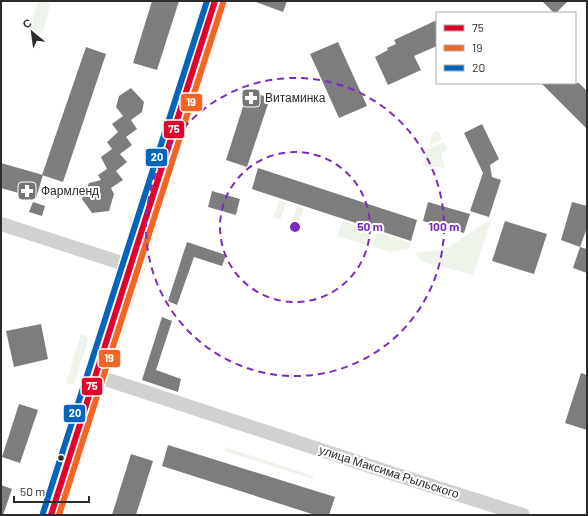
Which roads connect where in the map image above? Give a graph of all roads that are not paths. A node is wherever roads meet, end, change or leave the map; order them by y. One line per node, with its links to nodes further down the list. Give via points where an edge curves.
1 (215, 1): 3 (main road)
2 (1, 224): 3 (street)
3 (131, 266): 4 (main road)
4 (96, 376): 5 (main road); 6 (street, улица Максима Рыльского)
5 (51, 515)
6 (522, 515)

